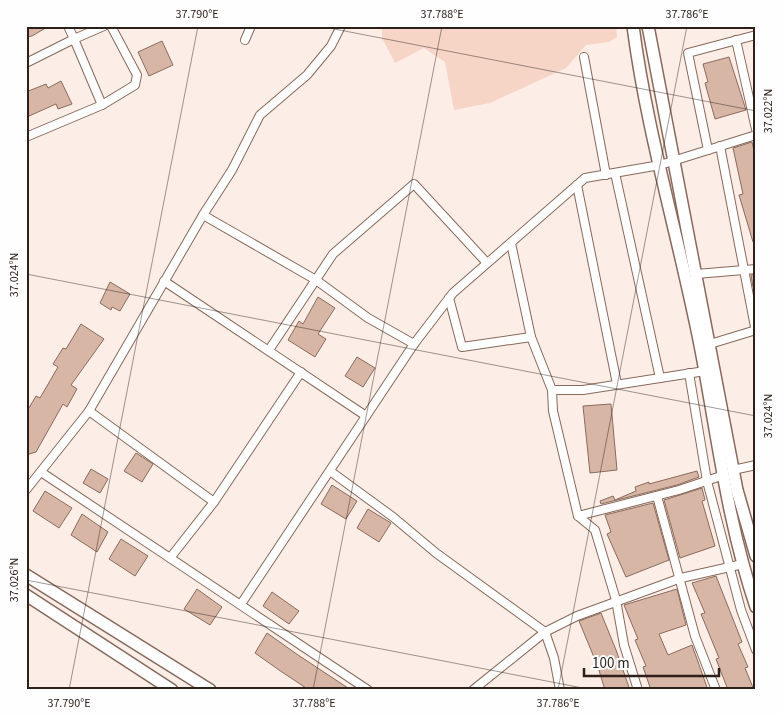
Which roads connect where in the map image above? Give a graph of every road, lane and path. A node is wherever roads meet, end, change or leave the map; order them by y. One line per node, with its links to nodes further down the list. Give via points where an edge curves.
1 (68, 26): 9 (street)
2 (104, 26): 9 (street)
3 (111, 26): 14 (street, via 137,74 135,85)
4 (251, 26): 10 (street)
5 (340, 26): 25 (street, via 331,46 307,75 260,115 232,170)
6 (633, 26): 21 (main road)
7 (648, 26): 20 (main road)
8 (756, 35): 11 (street)
9 (74, 39): 13 (street); 14 (street)
10 (245, 40)
11 (736, 40): 15 (street); 19 (street, via 688,53)
12 (584, 57): 23 (street)
13 (26, 63)
14 (102, 105): 17 (street)
15 (756, 129)
16 (756, 134): 18 (street)
17 (26, 137)
18 (720, 146): 19 (street); 29 (street)
19 (708, 150): 20 (street)
20 (673, 160): 21 (street); 30 (main road)
21 (660, 165): 22 (street); 39 (main road)
22 (615, 173): 23 (street); 42 (street)
23 (606, 175): 24 (street, via 585,178)
24 (577, 185): 26 (street); 43 (street)
25 (203, 215): 31 (street); 32 (street)
26 (511, 243): 27 (street); 35 (street)
27 (487, 263): 31 (street, via 414,184 333,254); 33 (street)
28 (756, 269): 29 (street)
29 (743, 271): 30 (street); 34 (street)
30 (696, 274): 37 (main road)
31 (316, 280): 36 (street, via 368,318); 38 (street)
32 (164, 282): 38 (street); 45 (street)
33 (449, 298): 35 (street, via 462,347); 36 (street)
34 (756, 331): 37 (street)
35 (531, 337): 44 (street)
36 (414, 344): 46 (street)
37 (710, 344): 50 (main road)
38 (269, 350): 40 (street)
39 (705, 371): 41 (street); 50 (main road)
40 (301, 372): 46 (street); 54 (street)
41 (689, 373): 42 (street); 51 (street)
42 (660, 378): 43 (street)
43 (617, 384): 44 (street, via 583,390)
44 (552, 390): 55 (street, via 553,411)
45 (89, 411): 49 (street); 54 (street)
46 (366, 416): 48 (street)
47 (756, 465): 50 (street)
48 (330, 471): 64 (street); 66 (street)
49 (41, 472): 52 (street); 57 (street)
50 (729, 472): 51 (street); 56 (main road); 58 (main road, via 735,534)
51 (707, 481): 53 (street); 59 (street)
52 (26, 490)
53 (656, 496): 55 (street); 61 (street)
54 (214, 502): 57 (street)
55 (578, 516): 63 (street, via 595,530)
56 (756, 556)
57 (170, 558): 64 (street)
58 (743, 564): 59 (street); 65 (main road)
59 (730, 567): 61 (street); 67 (street)
60 (26, 575): 69 (main road)
61 (681, 578): 63 (street); 74 (street, via 695,636)
62 (26, 595): 68 (main road)
63 (616, 600): 66 (street); 73 (street, via 624,645)
64 (241, 604): 70 (street)
65 (756, 607)
66 (545, 632): 71 (street); 72 (street)
67 (756, 650)
68 (172, 690)
69 (210, 690)
70 (368, 690)
71 (473, 690)
72 (560, 690)
73 (638, 690)
74 (716, 690)

